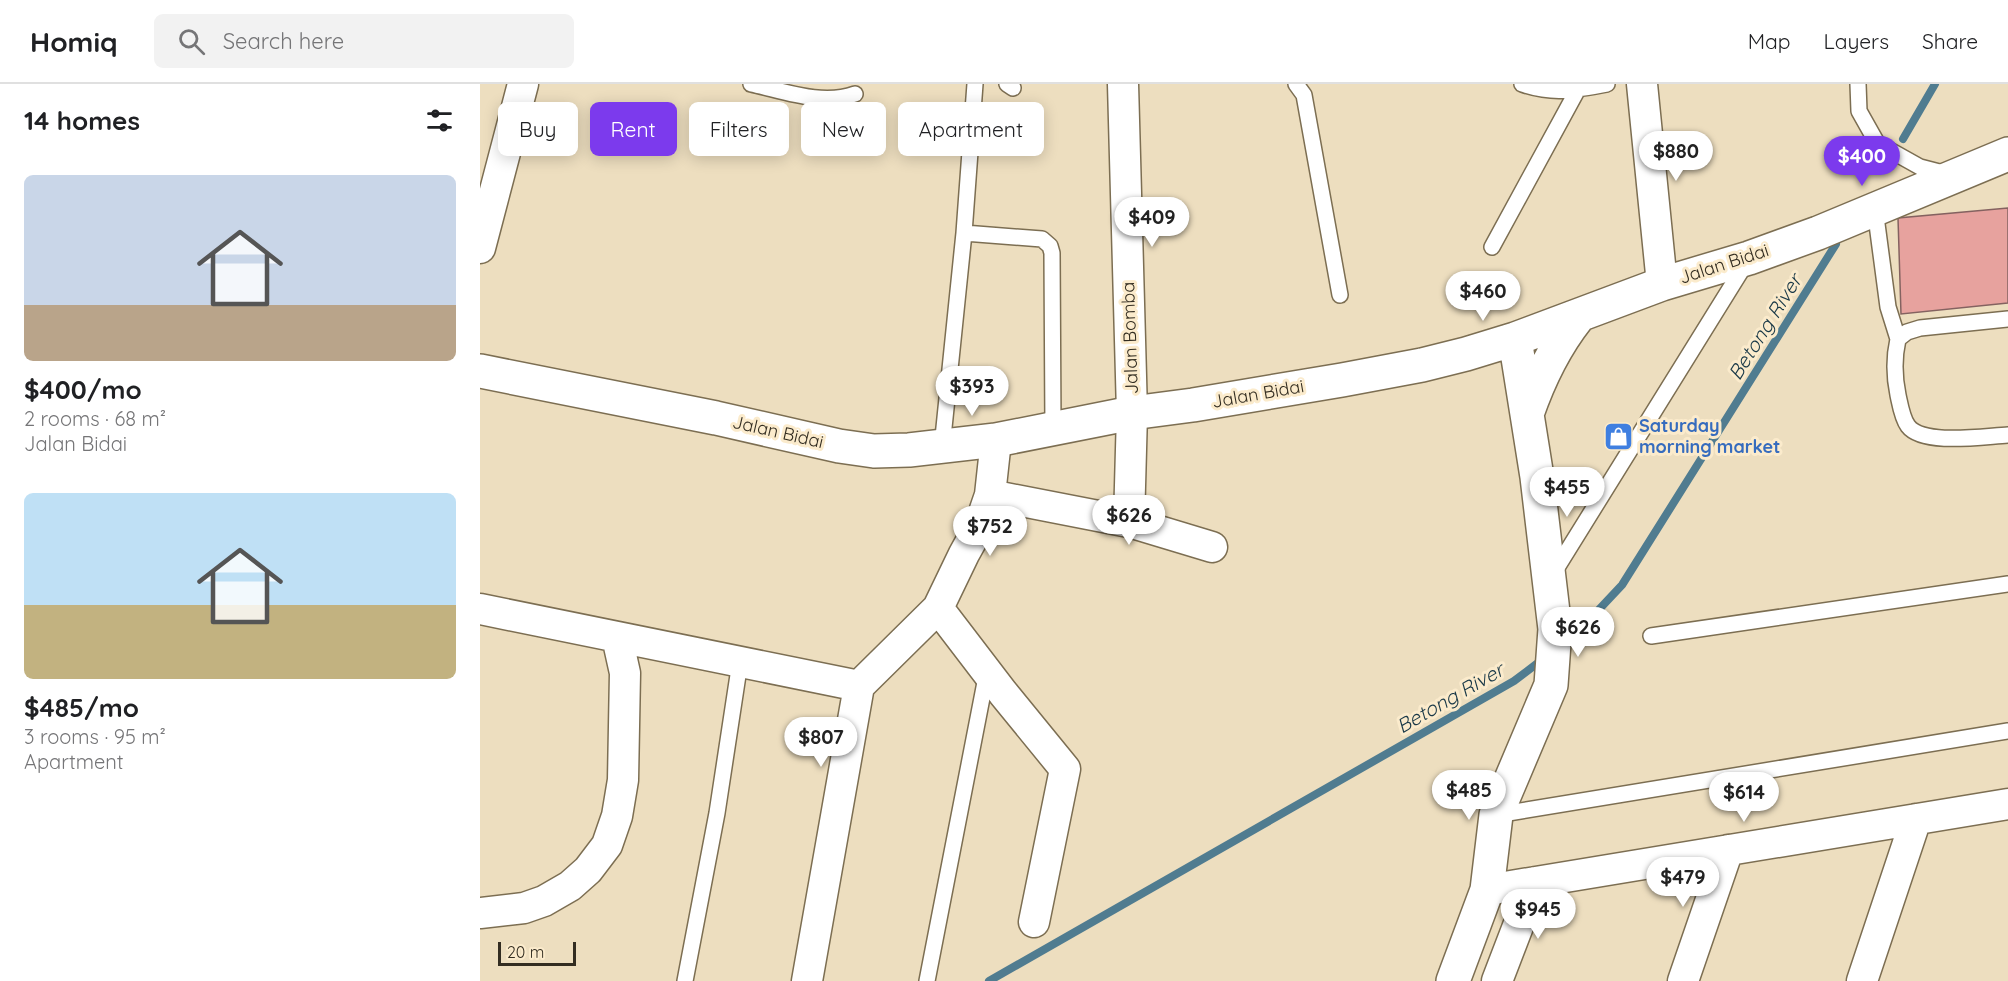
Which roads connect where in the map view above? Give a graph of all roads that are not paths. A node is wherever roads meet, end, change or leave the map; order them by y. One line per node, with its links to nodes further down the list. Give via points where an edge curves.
1 (523, 84): 17 (street)
2 (751, 84): 11 (lane, via 821,99 842,99)
3 (975, 84): 15 (lane)
4 (1123, 84): 28 (street, Jalan Bomba)
5 (1296, 84): 20 (lane, via 1304,95)
6 (1522, 84): 10 (lane, via 1540,90)
7 (1607, 84): 10 (lane)
8 (1642, 84): 19 (street)
9 (1858, 84): 13 (lane, via 1859,111 1877,143 1920,166)
10 (1578, 87): 16 (lane)
11 (855, 94)
12 (2008, 154): 13 (street, Jalan Bidai)
13 (1954, 176): 14 (street, Jalan Bidai)
14 (1875, 209): 18 (street, Jalan Bidai); 24 (lane, via 1888,307)
15 (964, 233): 29 (lane, via 1042,239 1050,246); 32 (lane)
16 (1492, 247)
17 (480, 248)
18 (1749, 258): 19 (street, Jalan Bidai); 36 (lane)
19 (1662, 284): 21 (street, Jalan Bidai)
20 (1340, 295)
21 (1578, 317): 23 (street, Jalan Bidai); 27 (street, via 1563,335)
22 (2008, 319): 24 (lane, via 1920,328)
23 (1515, 339): 25 (street, Jalan Bidai); 27 (street)
24 (1898, 339): 30 (lane, via 1894,356 1896,388 1908,427 1944,439)
25 (1466, 354): 27 (street, via 1501,375); 28 (street, Jalan Bidai, via 1342,380)
26 (480, 371): 32 (street, Jalan Bidai, via 839,446 874,451)
27 (1526, 410): 36 (street)
28 (1132, 413): 29 (street, Jalan Bidai); 34 (street, Jalan Bomba)
29 (1053, 429): 31 (street, Jalan Bidai)
30 (2008, 435)
31 (996, 440): 32 (street, Jalan Bidai); 33 (street)
32 (942, 447)
33 (990, 495): 34 (street); 38 (street, via 979,527)
34 (1129, 522): 35 (street)
35 (1212, 547)
36 (1549, 580): 47 (street, via 1555,628 1551,685)
37 (2008, 585): 40 (lane)
38 (938, 608): 43 (street); 44 (street)
39 (480, 609): 41 (street)
40 (1651, 636)
41 (617, 637): 42 (street); 52 (street, via 625,673 623,780 607,845 588,870 544,902)
42 (741, 662): 44 (street); 54 (lane)
43 (987, 672): 53 (street, via 1065,770); 56 (lane)
44 (859, 686): 55 (street)
45 (2008, 731): 47 (lane)
46 (2008, 804): 48 (street)
47 (1496, 815): 51 (street)
48 (1916, 819): 49 (street); 60 (street)
49 (1728, 850): 50 (street); 59 (street)
50 (1535, 882): 51 (street); 58 (street)
51 (1487, 890): 57 (street)
52 (480, 913)
53 (1034, 922)
54 (685, 981)
55 (807, 981)
56 (927, 981)
57 (1453, 981)
58 (1497, 981)
59 (1683, 981)
60 (1862, 981)

